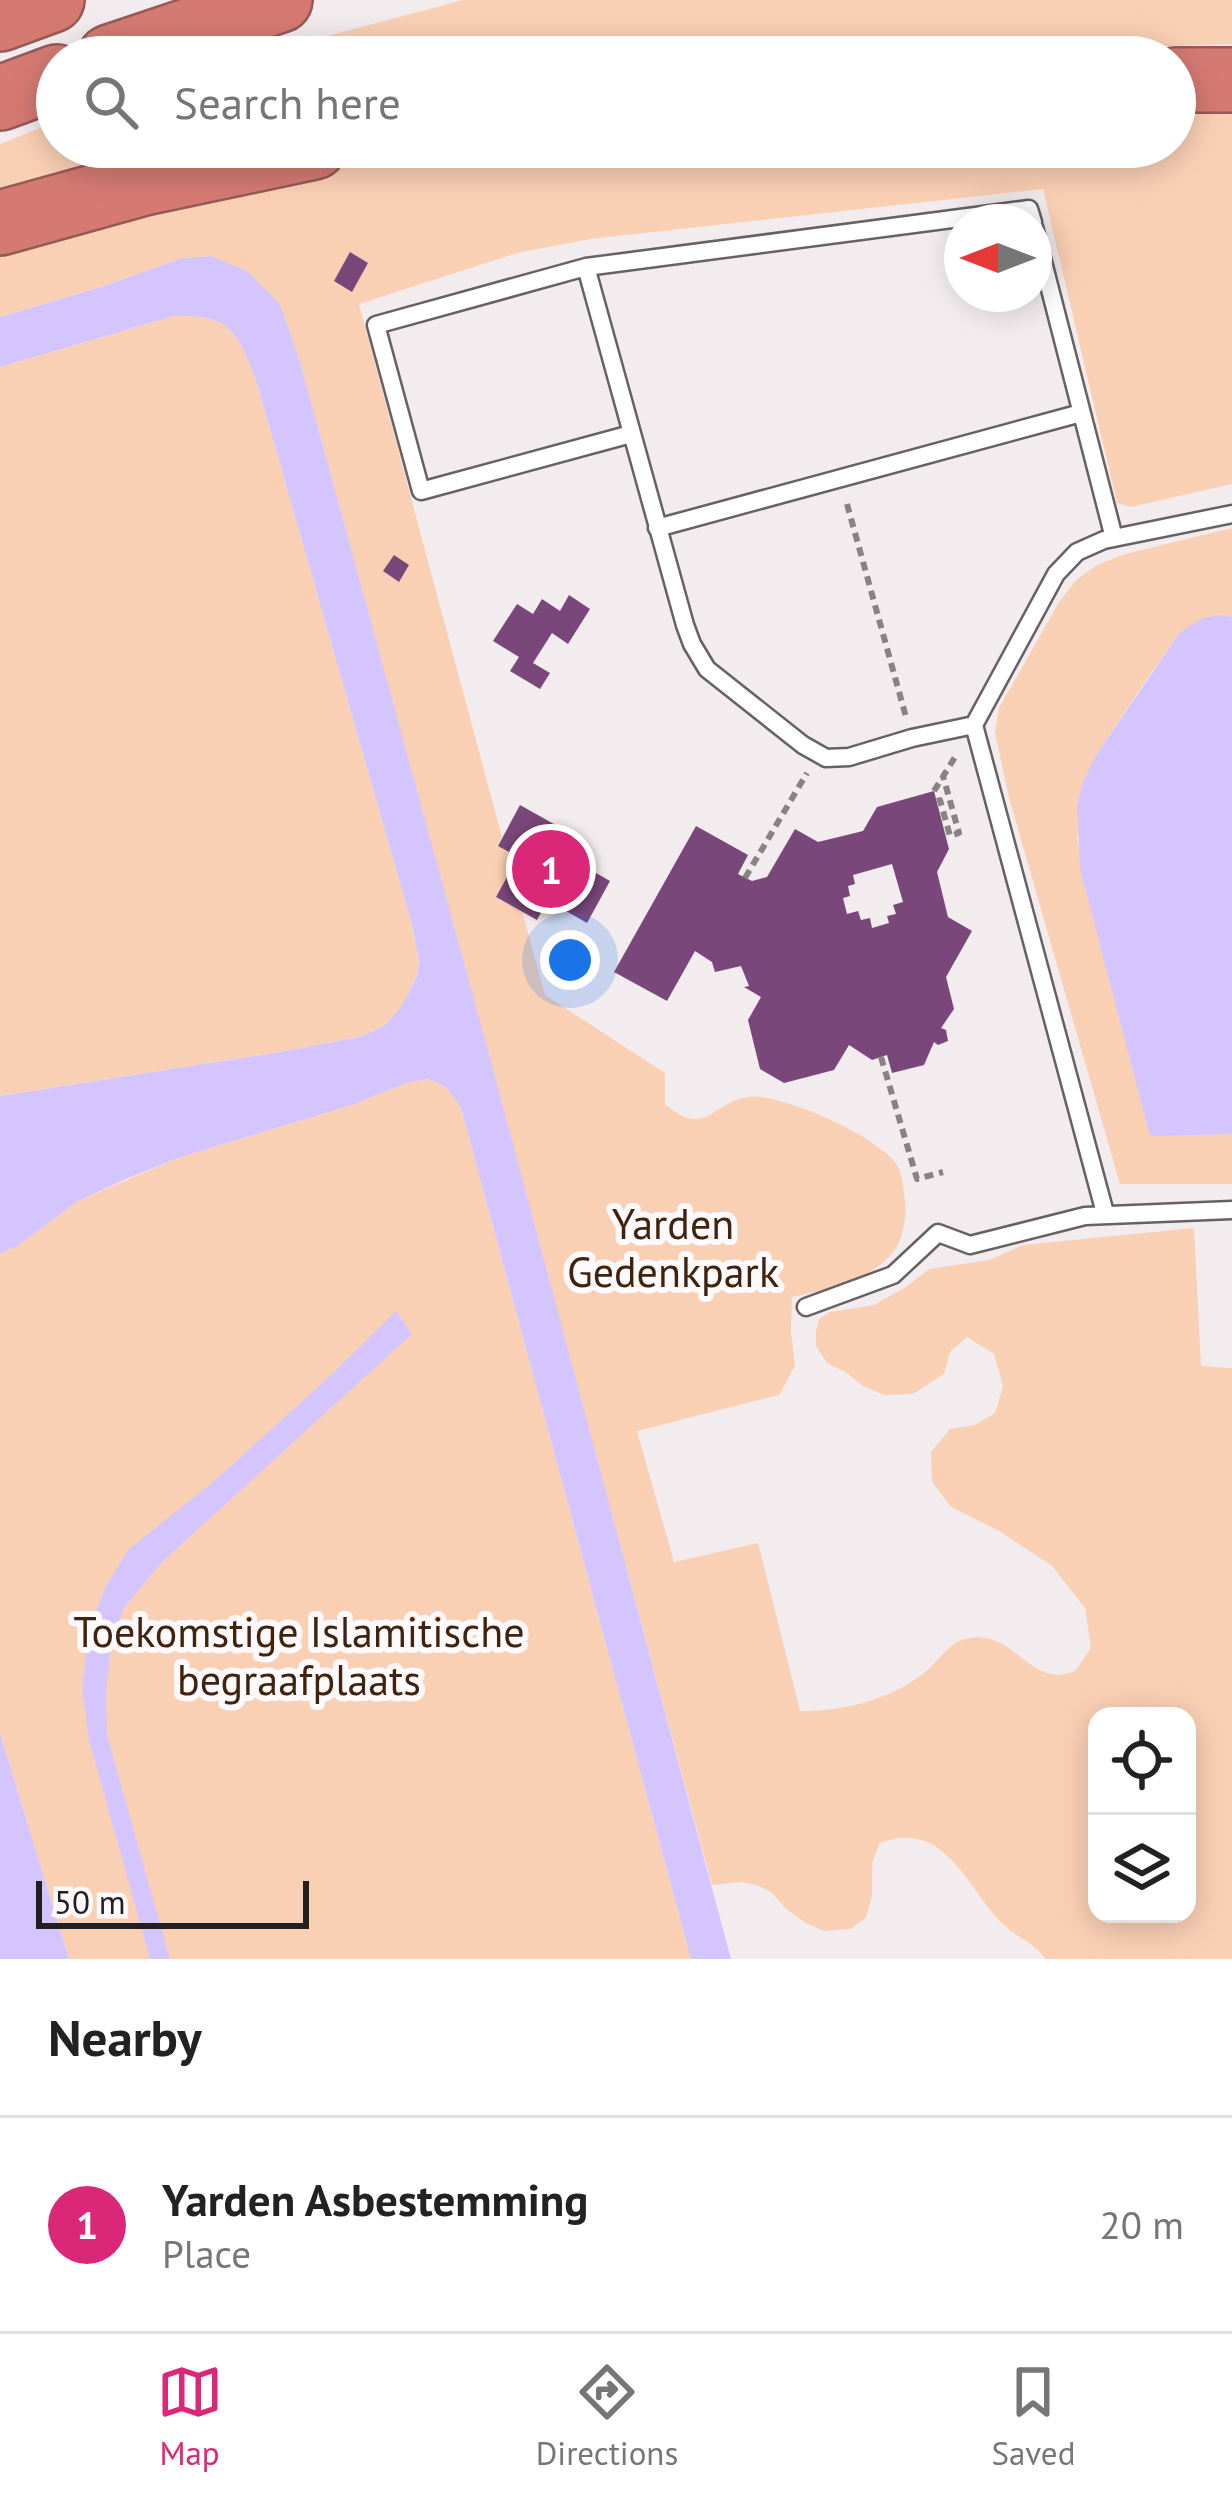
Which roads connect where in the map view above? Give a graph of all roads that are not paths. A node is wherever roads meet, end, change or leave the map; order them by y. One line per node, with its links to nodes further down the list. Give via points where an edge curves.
1 (52, 0): 3 (highway)
2 (280, 0): 4 (highway)
3 (0, 19)
4 (173, 36)
5 (1196, 80): 6 (highway)
6 (1232, 80)
7 (36, 85): 8 (highway)
8 (0, 98)
9 (215, 168): 11 (highway)
10 (944, 220): 12 (lane)
11 (0, 224)
12 (586, 267): 15 (lane); 15 (lane, via 376,325 398,408 421,491)
13 (1052, 298): 14 (lane)
14 (1082, 413): 17 (lane); 18 (lane)
15 (632, 434): 17 (lane)
16 (1232, 514): 18 (lane)
17 (657, 527): 19 (lane, via 707,670 818,755 838,759)
18 (1114, 538): 19 (lane, via 1064,562)
19 (974, 725): 21 (lane)
20 (1232, 1210): 21 (lane)
21 (1105, 1213): 22 (lane, via 970,1245 938,1233 893,1275)
22 (806, 1306)

